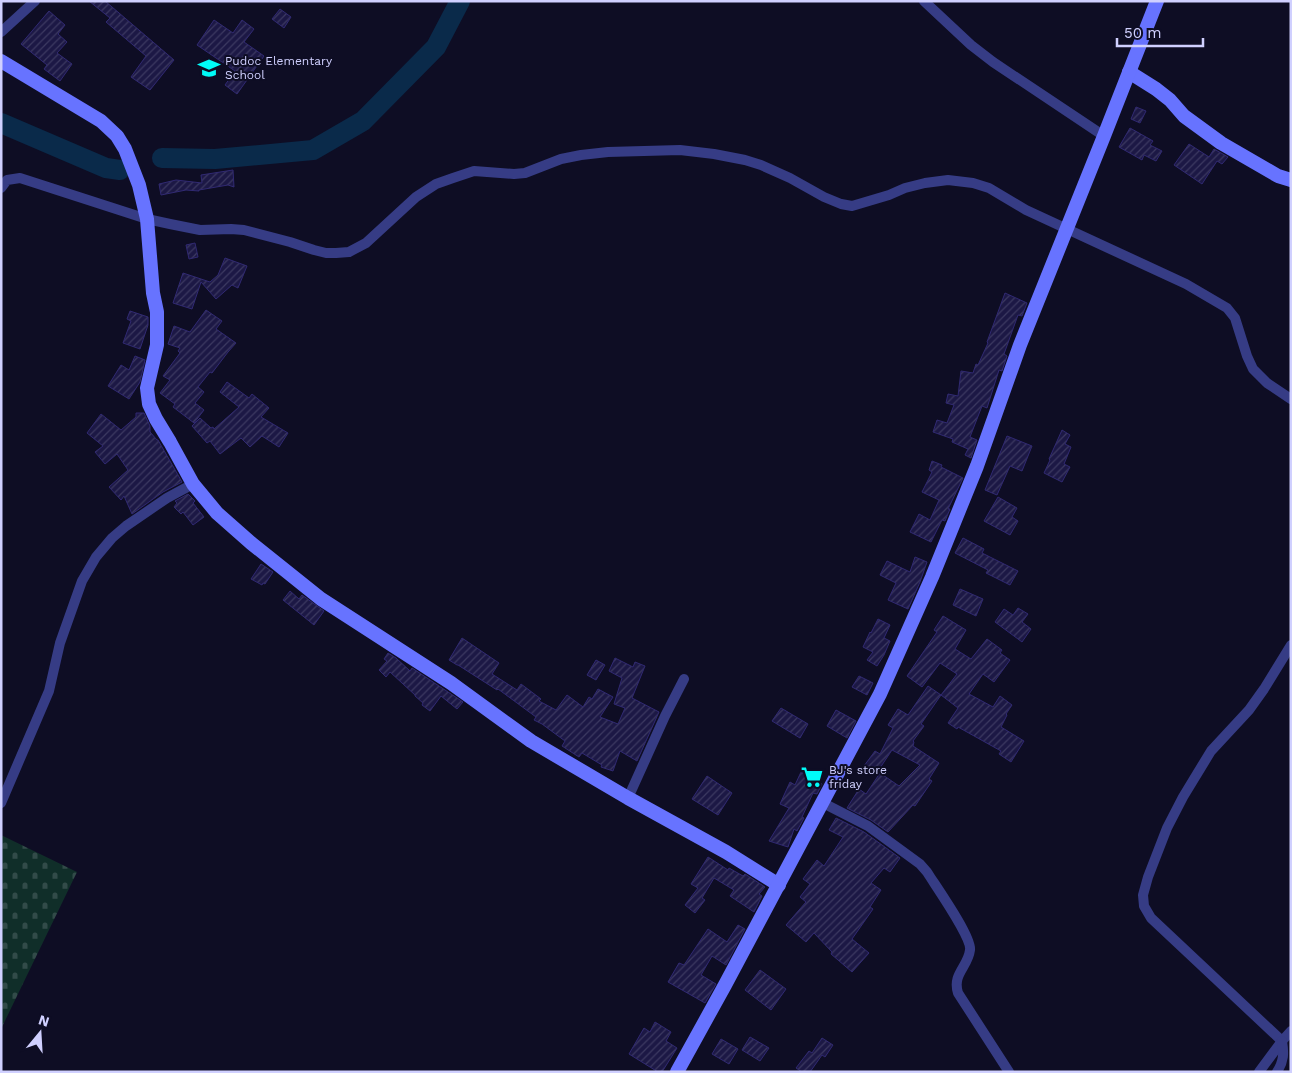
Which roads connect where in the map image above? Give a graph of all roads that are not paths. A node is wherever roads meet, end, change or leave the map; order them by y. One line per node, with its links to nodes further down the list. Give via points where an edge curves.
1 (34, 1): 4 (street)
2 (924, 1): 7 (street, via 993,62)
3 (1157, 1): 6 (street)
4 (1, 32)
5 (1, 61): 10 (street, via 85,110 117,136 139,185)
6 (1129, 72): 7 (street); 8 (street, via 1156,89 1184,116 1221,143 1278,176)
7 (1104, 136): 11 (street)
8 (1291, 180)
9 (1, 188): 10 (street, via 7,180 20,178)
10 (147, 219): 11 (street, via 200,230 244,230 336,254 349,252 366,243 416,197 436,184 467,173 525,173 581,155 680,150 761,165 824,197 852,206 925,183 948,180 972,183 989,188); 13 (street, via 158,325 147,388 149,404)
11 (1066, 230): 12 (street, via 1186,284 1227,308 1236,318 1253,369); 18 (street, via 932,577 880,694)
12 (1291, 399)
13 (194, 484): 16 (street, via 217,513 321,599 451,683 531,741); 17 (street, via 126,526 96,557 82,581 60,643 49,691)
14 (1291, 645): 21 (street, via 1249,710 1211,751 1182,797 1166,828 1143,895 1144,906 1151,918)
15 (684, 679): 16 (street)
16 (628, 798): 19 (street)
17 (1, 802)
18 (823, 803): 19 (street); 23 (street, via 868,826 927,872 971,947 957,979 958,993)
19 (779, 885): 22 (street)
20 (1291, 1031): 21 (street)
21 (1282, 1041): 24 (street); 25 (street, via 1283,1061)
22 (677, 1072)
23 (1010, 1072)
24 (1259, 1072)
25 (1277, 1072)

